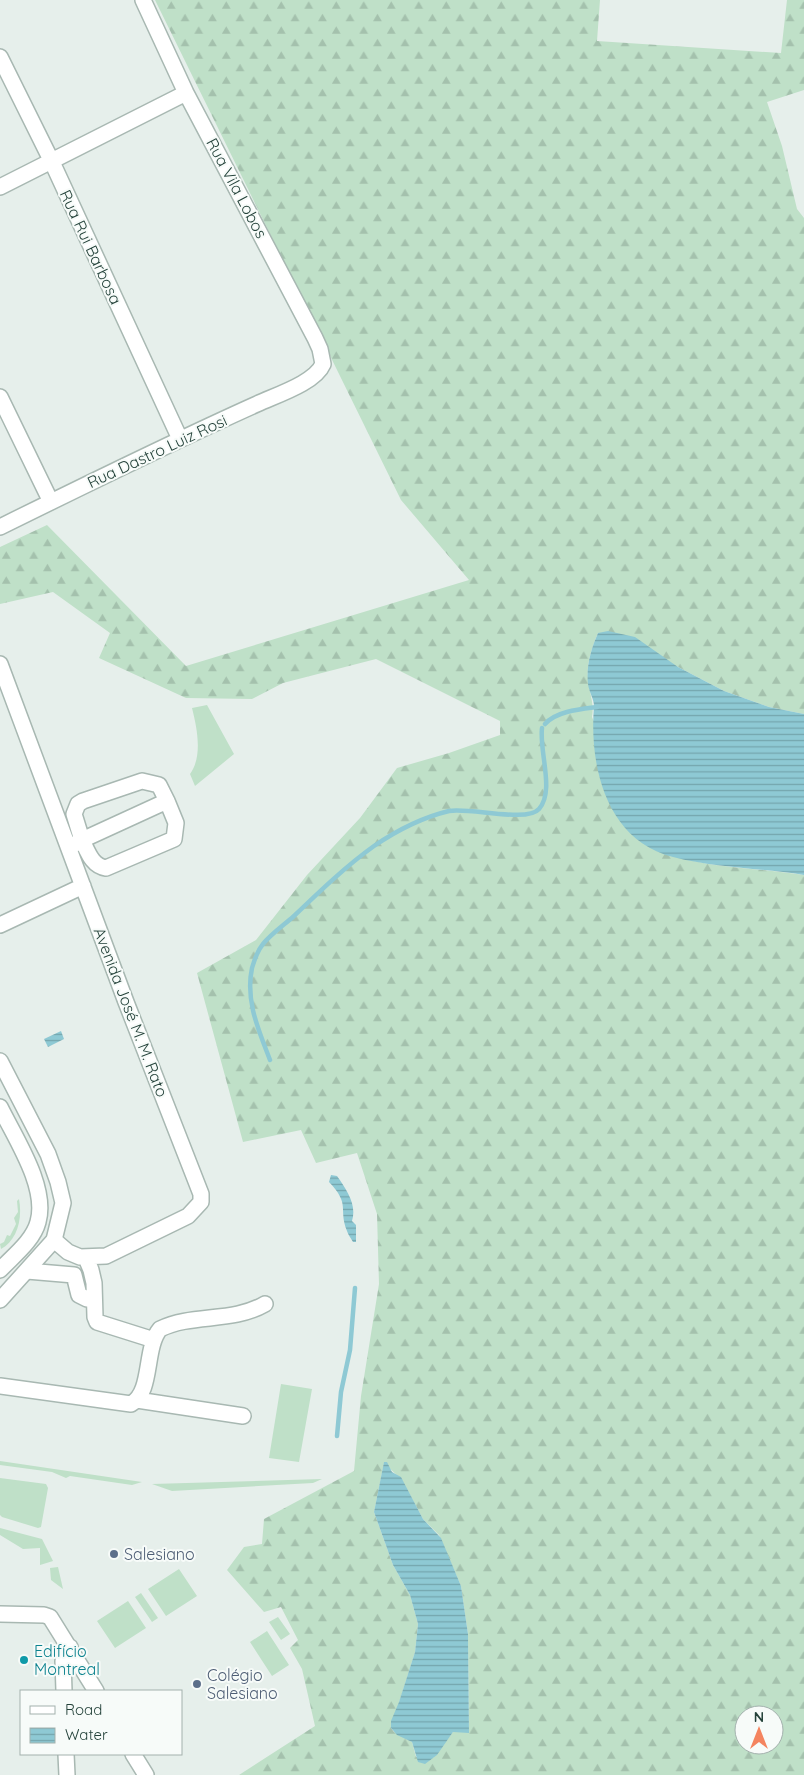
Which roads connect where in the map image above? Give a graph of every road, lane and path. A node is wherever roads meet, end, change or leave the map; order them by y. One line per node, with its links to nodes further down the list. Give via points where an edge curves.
1 (143, 0): 3 (street, Rua Vila Lobos)
2 (0, 57): 4 (street, Rua Rui Barbosa)
3 (186, 93): 4 (street); 6 (street, Rua Vila Lobos, via 320,349 323,364)
4 (52, 162): 5 (street); 8 (street, Rua Rui Barbosa)
5 (0, 187)
6 (316, 376): 8 (street, Rua Dastro Luiz Rosi)
7 (0, 397): 9 (street)
8 (180, 439): 9 (street, Rua Dastro Luiz Rosi)
9 (51, 502): 10 (street, Rua Dastro Luiz Rosi)
10 (0, 527)
11 (0, 664): 13 (street, Avenida José M. M. Rato)
12 (167, 801): 13 (street); 13 (street, via 159,784 142,781 83,801 74,814); 13 (street, via 176,823 174,839 106,868 98,866)
13 (75, 844): 14 (street, Avenida José M. M. Rato)
14 (84, 886): 15 (street); 19 (street, Avenida José M. M. Rato, via 201,1194 201,1202 188,1216 106,1256)
15 (0, 925)
16 (0, 1061): 18 (street, via 48,1154 58,1182 63,1203)
17 (0, 1107): 20 (street, via 26,1159 40,1208 33,1232)
18 (54, 1240): 19 (street, via 68,1252); 21 (street)
19 (86, 1258): 22 (street, via 92,1270)
20 (0, 1270)
21 (27, 1271): 22 (street, via 74,1275 79,1295 87,1299); 23 (street)
22 (94, 1297): 25 (street, via 97,1322)
23 (0, 1300)
24 (265, 1304): 25 (street, via 245,1314 166,1326 158,1331)
25 (154, 1340): 27 (street)
26 (0, 1386): 27 (street, via 118,1404 131,1404)
27 (138, 1400): 28 (street)
28 (243, 1416)
29 (0, 1614): 30 (street, via 44,1615 55,1622)
30 (70, 1647): 31 (street, via 63,1660); 32 (street)
31 (64, 1690)
32 (95, 1690)
33 (66, 1755): 35 (street)
34 (134, 1755): 36 (street)
35 (67, 1775)
36 (146, 1775)

